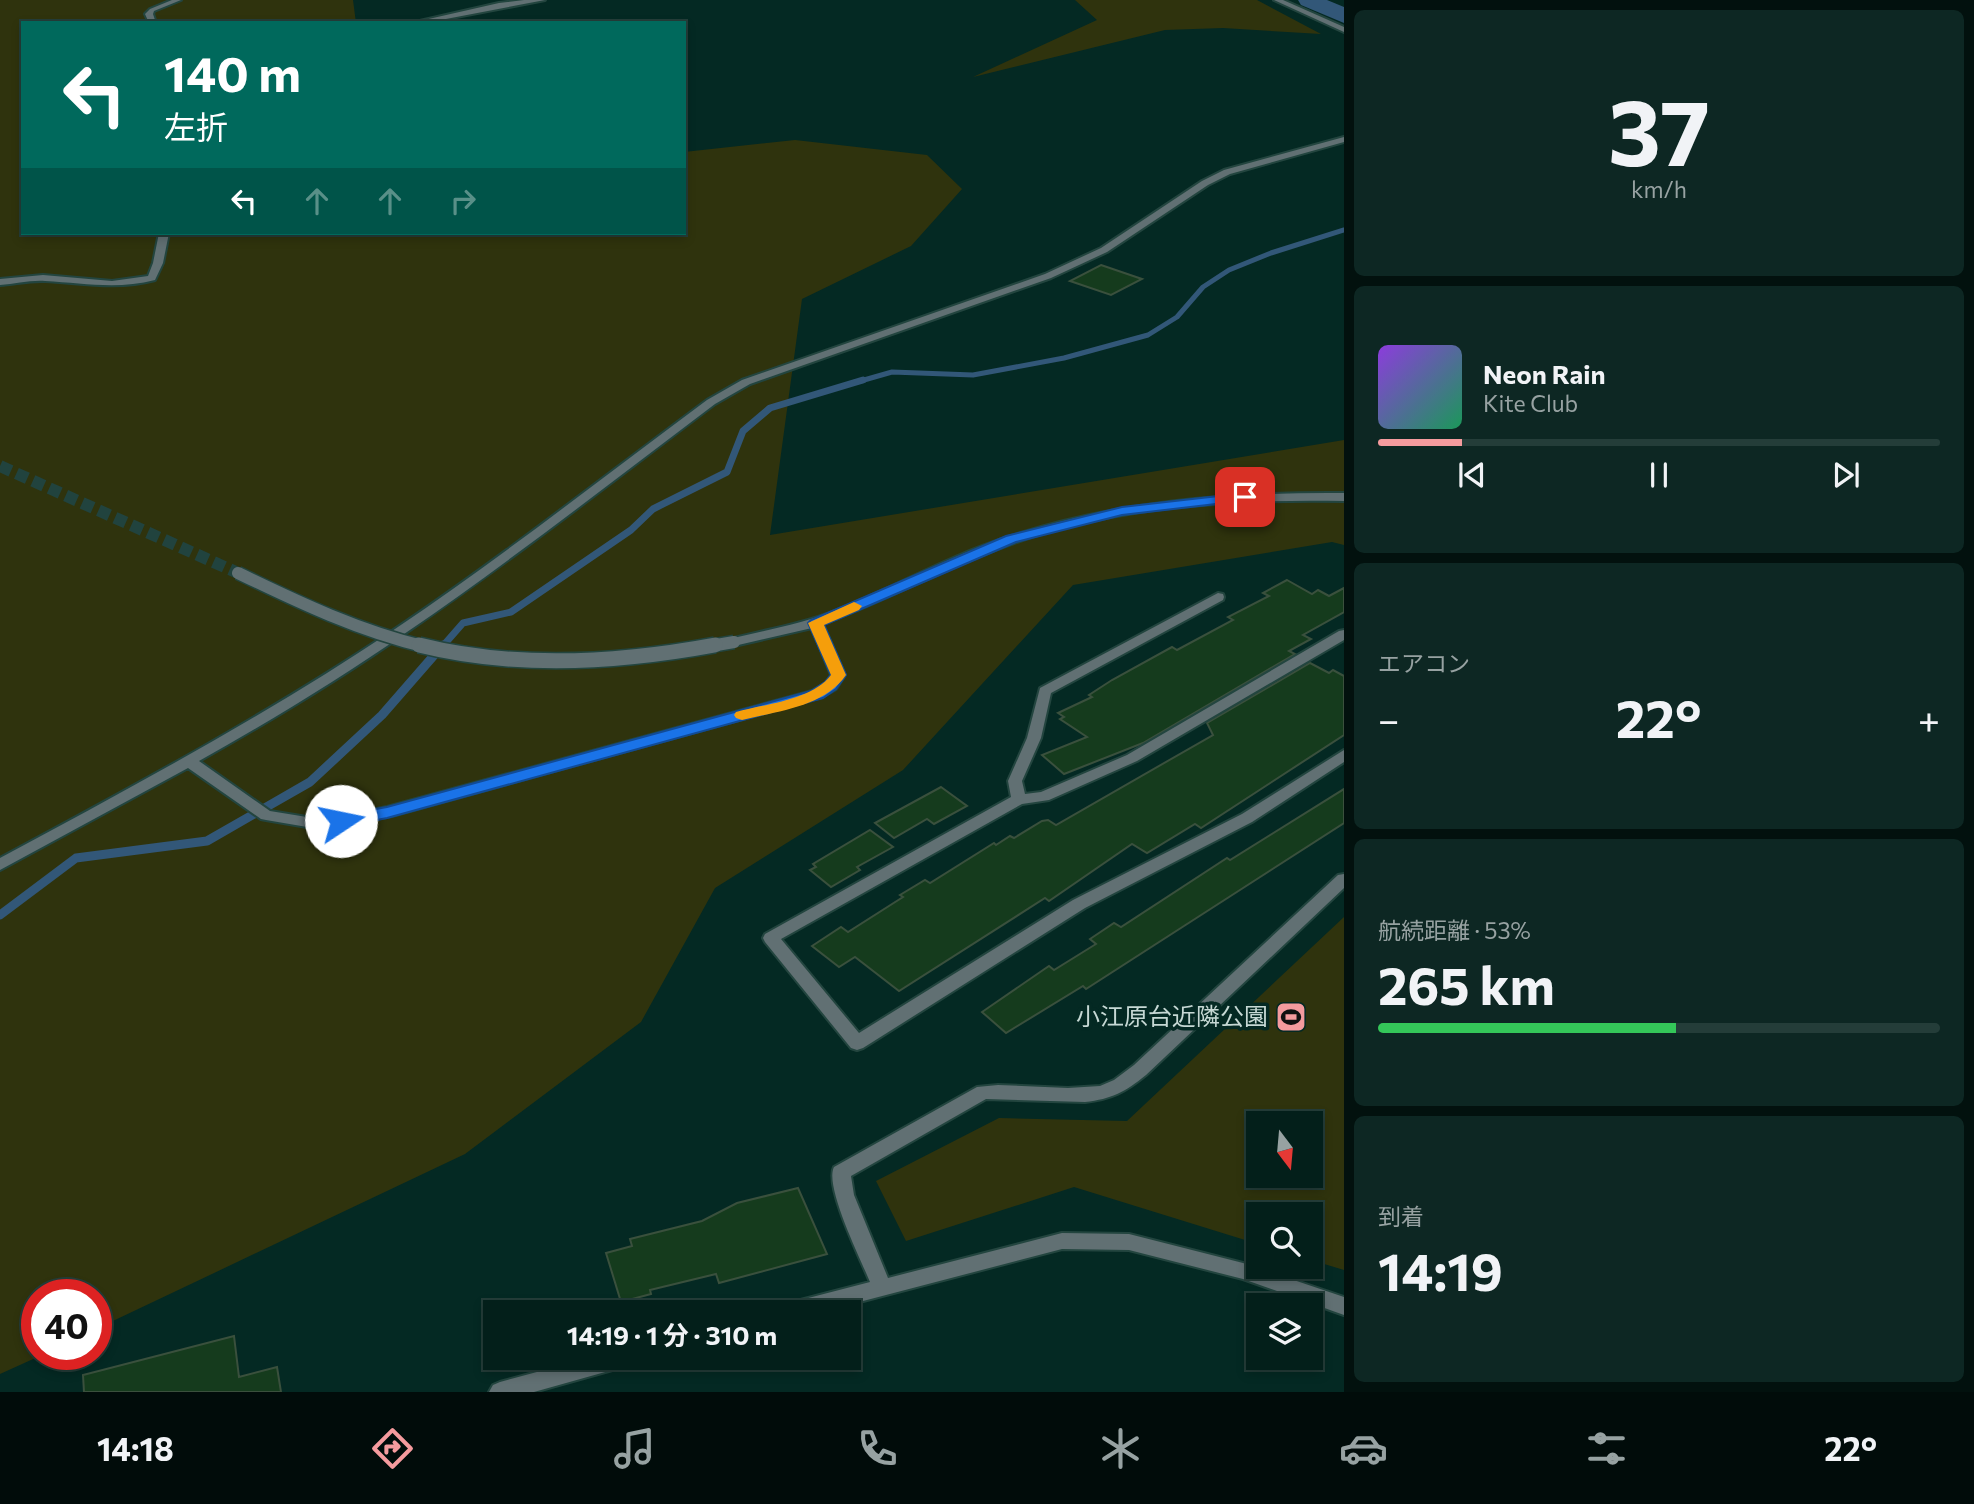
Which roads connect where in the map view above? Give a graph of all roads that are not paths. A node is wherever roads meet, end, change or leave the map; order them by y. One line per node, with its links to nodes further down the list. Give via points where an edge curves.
1 (178, 0): 4 (street, via 152,10)
2 (541, 0): 5 (street)
3 (1277, 0): 6 (street)
4 (152, 21)
5 (423, 21)
6 (1344, 30)
7 (1344, 139): 16 (street, via 1227,172 1104,250 1048,276 746,382 711,402 355,662)
8 (164, 235): 9 (street, via 152,278 141,282 39,278)
9 (0, 282)
10 (1344, 498): 13 (street, via 1270,495 1220,499 1071,522 1011,539)
11 (238, 573): 13 (street, bridge, via 341,622 412,643 532,660 683,653)
12 (1218, 597): 17 (street, via 1045,691 1034,738 1014,781)
13 (816, 623): 16 (street, via 838,675 817,695 387,813 313,823 266,815)
14 (1344, 634): 17 (street, via 1132,758 1044,797)
15 (1344, 755): 17 (street, via 1247,818 1079,904 857,1043 771,938)
16 (190, 762): 18 (street)
17 (1019, 799)
18 (0, 865)
19 (1344, 879): 20 (street, via 1114,1089 1089,1095 984,1092 841,1172 844,1195)
20 (882, 1287): 21 (street); 22 (street, via 1062,1241 1129,1242 1244,1271)
21 (834, 1300)
22 (1344, 1306)
23 (580, 1370): 24 (street)
24 (500, 1392)

